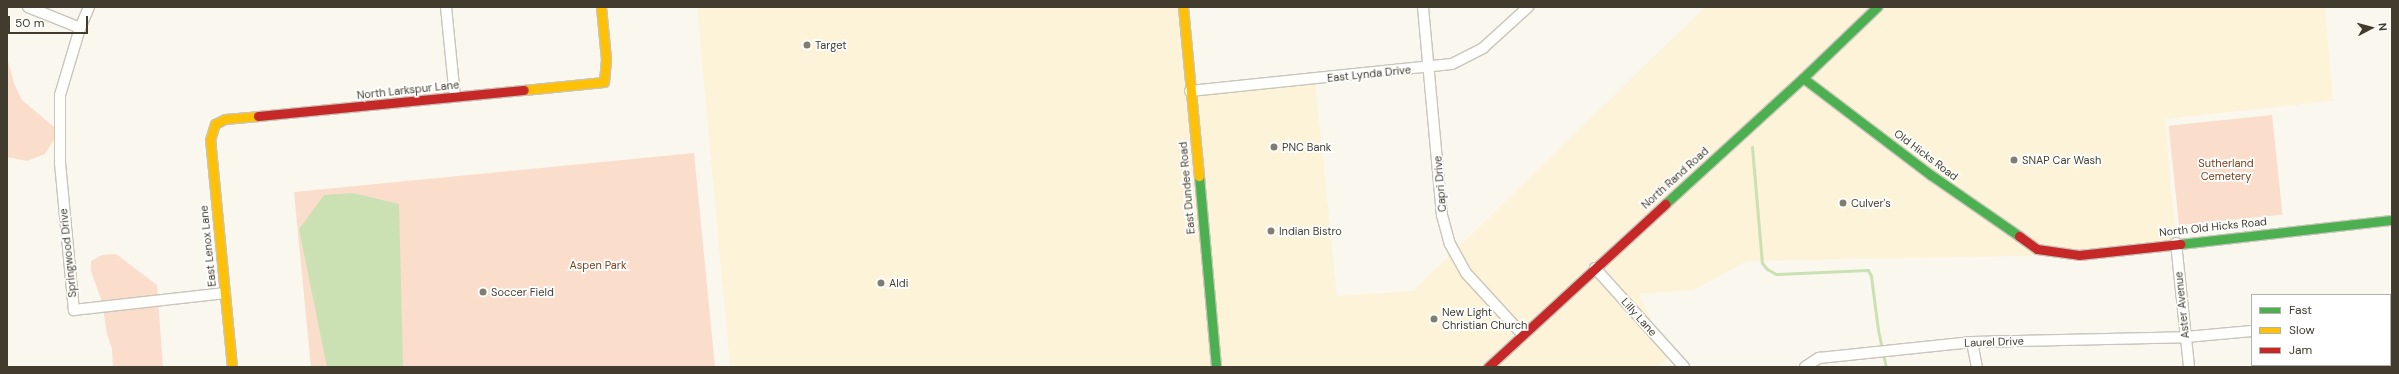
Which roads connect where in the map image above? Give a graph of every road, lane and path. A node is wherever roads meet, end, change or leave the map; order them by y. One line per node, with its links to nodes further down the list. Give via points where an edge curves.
1 (28, 7): 9 (street)
2 (90, 7): 9 (street)
3 (446, 7): 13 (street)
4 (601, 7): 13 (street, North Larkspur Lane, via 606,59 604,82)
5 (1183, 7): 12 (street, East Dundee Road)
6 (1423, 7): 10 (street, Capri Drive)
7 (1528, 7): 10 (street, East Lynda Drive, via 1483,48 1452,64)
8 (1877, 7): 11 (street, North Rand Road)
9 (80, 28): 19 (street, Springwood Drive, via 60,95 60,163 74,310)
10 (1430, 67): 12 (street, East Lynda Drive); 21 (street, Capri Drive, via 1442,216 1450,244 1466,272)
11 (1803, 78): 17 (street, Old Hicks Road, via 1931,175); 18 (street, North Rand Road)
12 (1190, 91): 25 (street, East Dundee Road)
13 (455, 97): 14 (street, North Larkspur Lane, via 224,120)
14 (215, 124): 19 (street, East Lenox Lane, via 210,140)
15 (2392, 220): 16 (street, North Old Hicks Road)
16 (2176, 243): 17 (street, North Old Hicks Road, via 2080,254); 22 (street, Aster Avenue)
17 (2037, 249)
18 (1594, 268): 21 (street, North Rand Road); 27 (street, Lilly Lane)
19 (225, 293): 24 (street, East Lenox Lane)
20 (2251, 331): 22 (street, Laurel Drive)
21 (1522, 334): 26 (street, North Rand Road)
22 (2186, 337): 23 (street, Laurel Drive); 30 (street, Aster Avenue)
23 (1972, 342): 28 (street, Laurel Drive, via 1819,358); 29 (street)
24 (232, 367)
25 (1216, 367)
26 (1488, 367)
27 (1684, 367)
28 (1805, 367)
29 (1977, 367)
30 (2189, 367)

